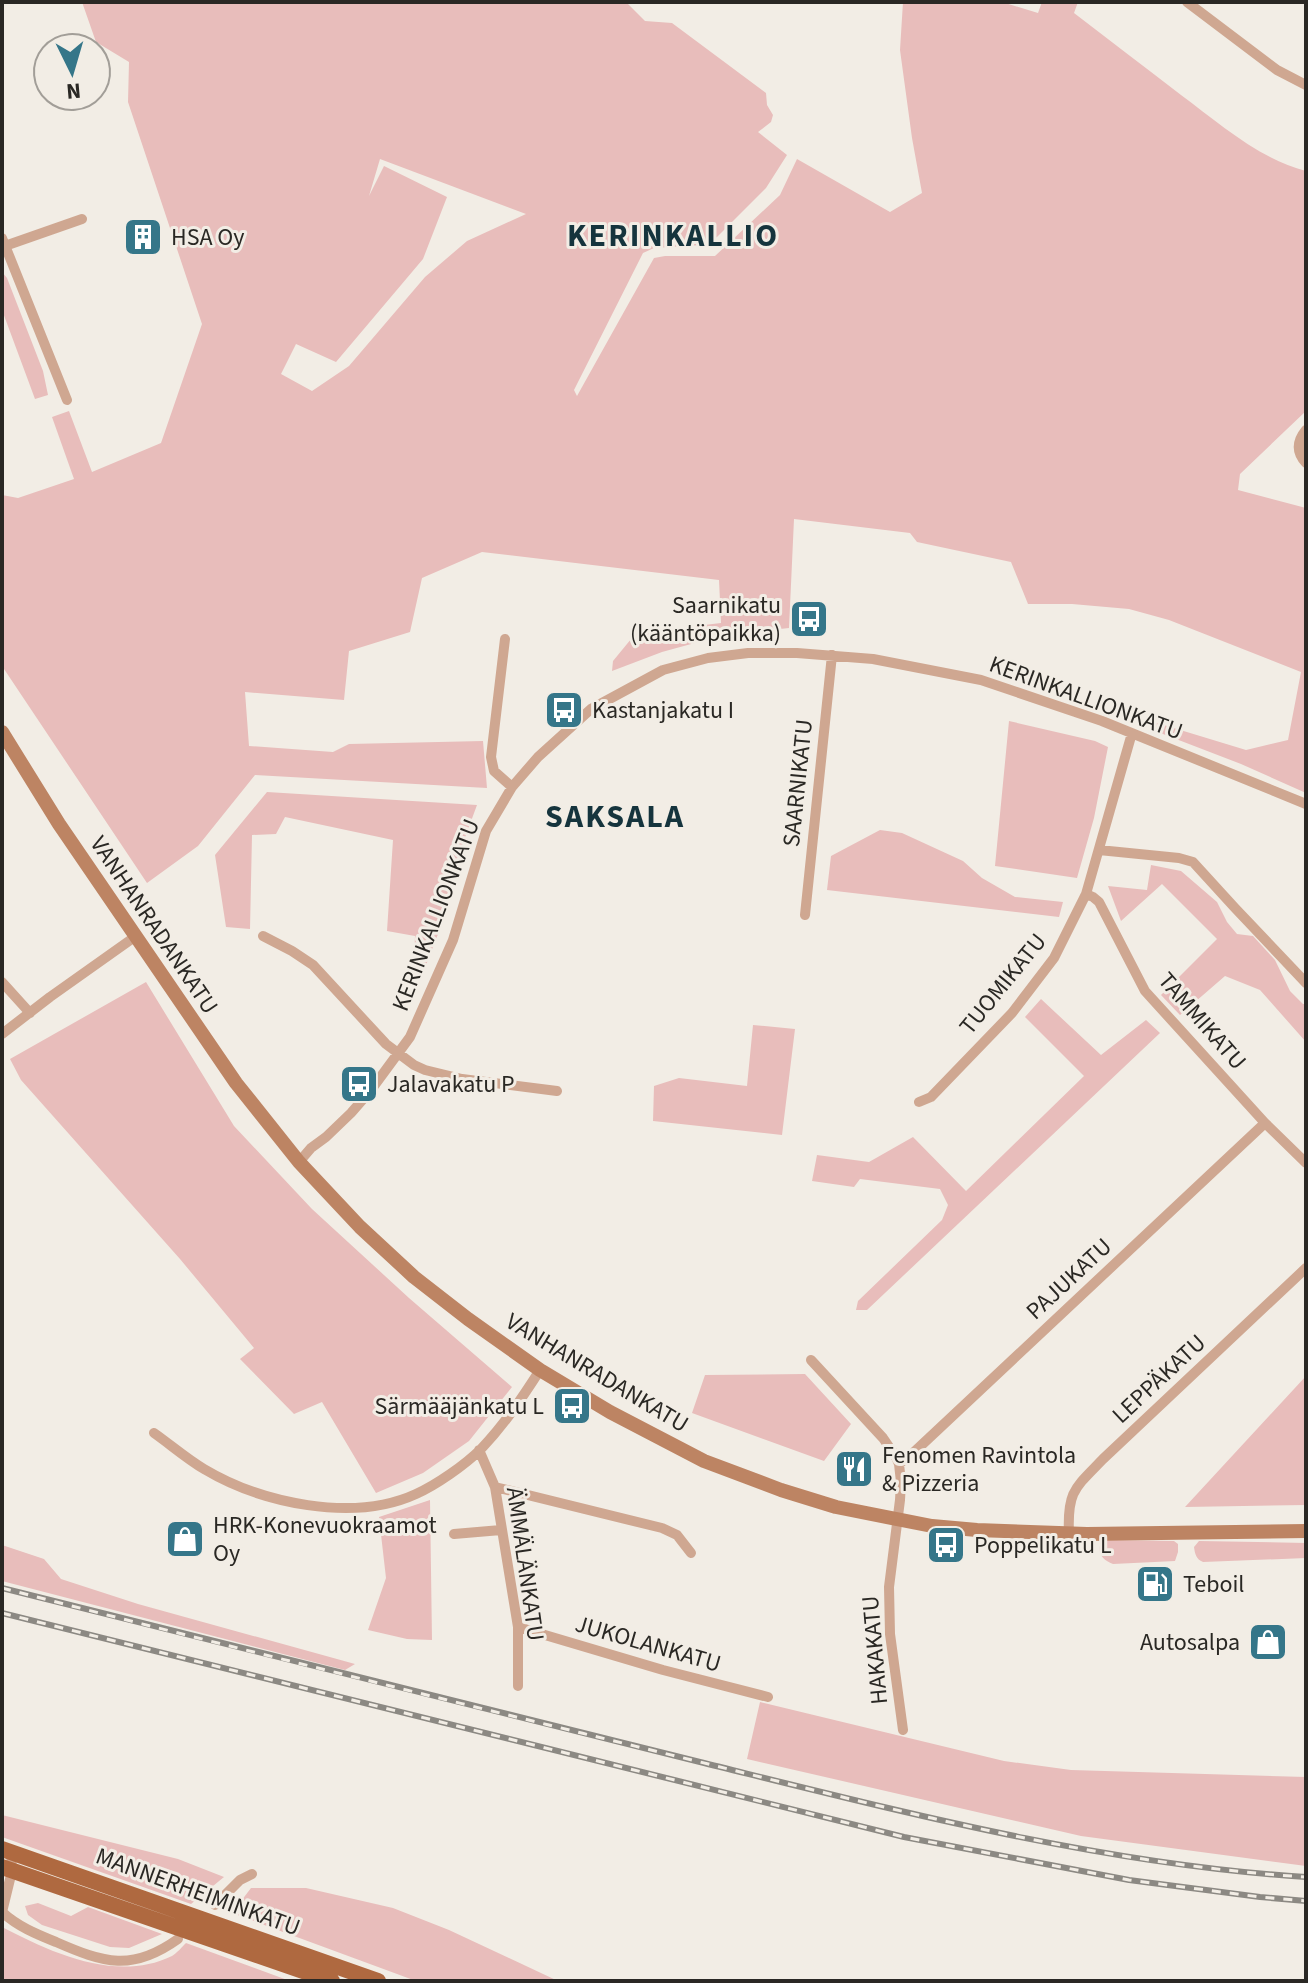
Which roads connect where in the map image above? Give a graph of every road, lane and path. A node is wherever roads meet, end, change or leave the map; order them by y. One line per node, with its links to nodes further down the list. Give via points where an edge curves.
1 (1187, 2): 2 (street, via 1277,70)
2 (1306, 85)
3 (82, 219): 4 (street)
4 (3, 244): 5 (street)
5 (67, 400)
6 (1305, 430): 7 (street, via 1299,450)
7 (1306, 463)
8 (505, 639): 12 (street, via 491,757 494,771)
9 (832, 655): 11 (street, KERINKALLIONKATU, via 981,680); 12 (street, KERINKALLIONKATU, via 748,653 663,670 591,709); 16 (street, SAARNIKATU)
10 (2, 732): 17 (street, VANHANRADANKATU)
11 (1132, 733): 13 (street, KERINKALLIONKATU); 14 (street, TUOMIKATU)
12 (512, 787): 23 (street, KERINKALLIONKATU, via 486,831 453,940)
13 (1306, 804)
14 (1099, 850): 15 (street, TUOMIKATU); 20 (street, via 1193,862)
15 (1086, 894): 25 (street, TUOMIKATU, via 1054,958 1012,1013 931,1097); 26 (street, TAMMIKATU, via 1099,902 1145,991)
16 (805, 915)
17 (136, 936): 21 (street); 27 (street, VANHANRADANKATU, via 236,1083)
18 (263, 936): 23 (street, via 313,965)
19 (2, 982): 21 (street)
20 (1306, 983)
21 (30, 1013): 22 (street)
22 (2, 1034)
23 (399, 1054): 24 (street, via 439,1074); 27 (street, KERINKALLIONKATU, via 351,1113)
24 (557, 1091)
25 (919, 1102)
26 (1265, 1123): 28 (street, TAMMIKATU); 34 (street, PAJUKATU)
27 (299, 1162): 31 (street, VANHANRADANKATU, via 414,1277)
28 (1306, 1163)
29 (1306, 1268): 40 (street, LEPPÄKATU, via 1072,1491)
30 (811, 1360): 34 (street, via 883,1438)
31 (540, 1370): 33 (street); 36 (street, VANHANRADANKATU, via 704,1461 822,1503)
32 (154, 1433): 33 (street, via 204,1469 250,1491 341,1509 416,1495)
33 (479, 1450): 35 (street, ÄMMÄLÄNKATU)
34 (899, 1464): 36 (street, HAKAKATU)
35 (495, 1487): 37 (street, ÄMMÄLÄNKATU); 41 (street, via 662,1528 677,1535)
36 (897, 1520): 40 (street, VANHANRADANKATU); 45 (street, HAKAKATU, via 890,1634)
37 (501, 1530): 39 (street); 42 (street, ÄMMÄLÄNKATU)
38 (1306, 1531): 40 (street, VANHANRADANKATU)
39 (454, 1534)
40 (1069, 1534)
41 (691, 1553)
42 (518, 1627): 43 (street, ÄMMÄLÄNKATU); 44 (street, JUKOLANKATU)
43 (518, 1686)
44 (768, 1697)
45 (903, 1730)
46 (6, 1860): 49 (street); 51 (main road, MANNERHEIMINKATU); 52 (main road, MANNERHEIMINKATU)
47 (252, 1874): 48 (street)
48 (215, 1905)
49 (2, 1912): 50 (street, via 41,1936 105,1961 149,1956)
50 (178, 1939)
51 (332, 1981)
52 (378, 1981)

